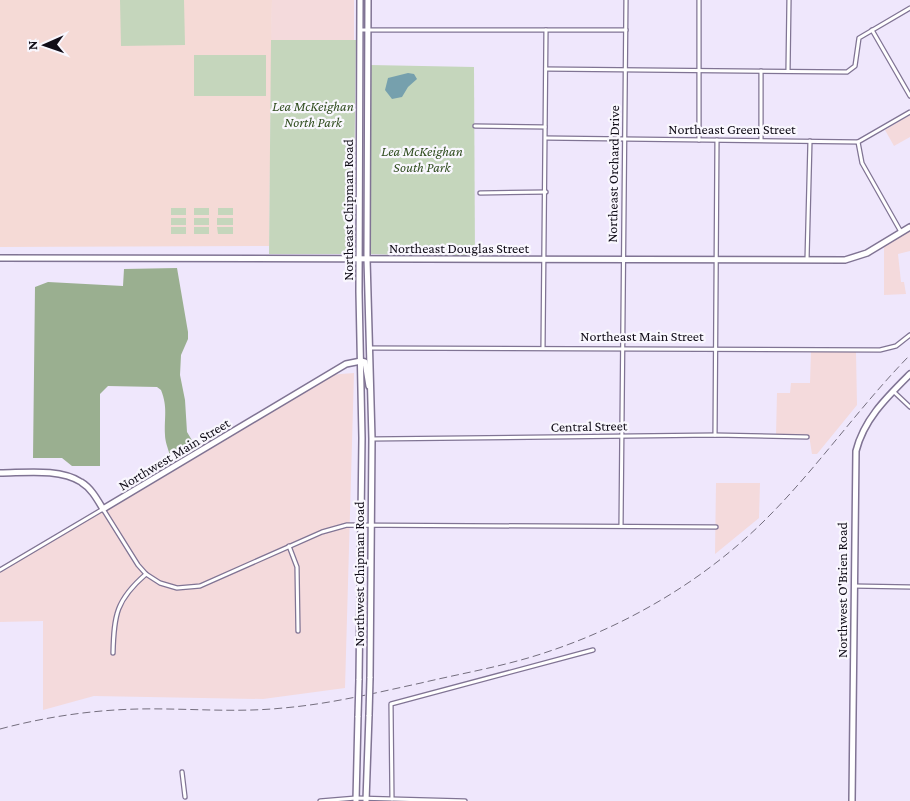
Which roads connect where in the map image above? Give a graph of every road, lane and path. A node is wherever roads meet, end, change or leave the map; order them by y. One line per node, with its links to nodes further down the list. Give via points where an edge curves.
1 (360, 0): 7 (main road, Northeast Chipman Road)
2 (368, 0): 8 (main road, Northeast Chipman Road)
3 (626, 0): 10 (street, Northeast Orchard Drive)
4 (699, 0): 16 (street)
5 (789, 0): 13 (street)
6 (910, 8): 11 (street)
7 (360, 30): 8 (street); 33 (main road, Northeast Chipman Road)
8 (367, 30): 9 (street); 34 (main road, Northeast Chipman Road)
9 (546, 30): 10 (street); 12 (street)
10 (626, 30): 14 (street, Northeast Orchard Drive)
11 (872, 30): 13 (street, via 858,40 854,68 847,72); 17 (street)
12 (546, 69): 14 (street); 20 (street)
13 (788, 70): 15 (street)
14 (625, 71): 16 (street); 22 (street, Northeast Orchard Drive)
15 (760, 71): 16 (street); 25 (street)
16 (698, 72): 23 (street)
17 (910, 96)
18 (910, 112): 27 (street)
19 (475, 126): 20 (street)
20 (545, 127): 21 (street)
21 (546, 138): 22 (street, Northeast Green Street); 28 (street)
22 (625, 140): 23 (street, Northeast Green Street); 37 (street, Northeast Orchard Drive)
23 (699, 140): 24 (street, Northeast Green Street)
24 (717, 140): 25 (street, Northeast Green Street); 35 (street)
25 (761, 140): 26 (street, Northeast Green Street)
26 (810, 141): 27 (street, Northeast Green Street); 38 (street)
27 (858, 142): 31 (street, via 862,163)
28 (546, 192): 29 (street); 36 (street)
29 (480, 193)
30 (910, 226): 31 (main road, Northeast Douglas Street)
31 (901, 232): 38 (main road, Northeast Douglas Street, via 856,258)
32 (0, 258): 33 (main road, Northeast Douglas Street)
33 (358, 259): 34 (main road, Northeast Douglas Street); 44 (main road, Northeast Chipman Road)
34 (366, 259): 36 (main road, Northeast Douglas Street); 41 (main road, Northeast Chipman Road)
35 (716, 259): 37 (main road, Northeast Douglas Street); 38 (main road, Northeast Douglas Street); 43 (street)
36 (544, 260): 37 (main road, Northeast Douglas Street); 40 (street)
37 (623, 260): 42 (street, Northeast Orchard Drive)
38 (807, 260)
39 (910, 335): 43 (street, Northeast Main Street, via 896,346 880,350)
40 (543, 347): 41 (street, Northeast Main Street); 42 (street, Northeast Main Street)
41 (369, 348): 46 (main road, Northwest Chipman Road)
42 (623, 348): 43 (street, Northeast Main Street); 50 (street, Northeast Orchard Drive)
43 (716, 348): 49 (street)
44 (360, 361): 46 (main road, via 365,362); 54 (main road, Northwest Main Street, via 346,364); 55 (main road, Northwest Chipman Road)
45 (910, 374): 47 (main road)
46 (371, 390): 52 (main road, Northwest Chipman Road)
47 (893, 391): 48 (street); 62 (main road, Northwest O'Brien Road, via 869,420 856,451)
48 (910, 407)
49 (715, 435): 50 (street, Central Street); 51 (street, Central Street)
50 (622, 437): 52 (street, Central Street); 57 (street, Northeast Orchard Drive)
51 (807, 437)
52 (372, 439): 56 (main road, Northwest Chipman Road)
53 (0, 472): 54 (main road, via 66,476 81,482)
54 (103, 509): 60 (street, Northwest Main Street); 61 (street)
55 (361, 525): 56 (street); 59 (street, via 335,528); 69 (main road, Northwest Chipman Road, bridge)
56 (370, 525): 57 (street); 71 (main road, Northwest Chipman Road, bridge)
57 (621, 526): 58 (street)
58 (716, 527)
59 (290, 546): 61 (street, via 200,586 177,588); 64 (street, via 297,567)
60 (0, 570)
61 (146, 574): 66 (street, via 120,602 114,626)
62 (854, 586): 63 (street); 74 (main road, Northwest O'Brien Road)
63 (910, 587)
64 (298, 631)
65 (593, 650): 70 (street, via 391,704)
66 (113, 653)
67 (182, 772): 68 (street)
68 (185, 797)
69 (356, 799): 71 (street); 72 (street)
70 (392, 799): 71 (street); 73 (street)
71 (366, 800)
72 (320, 801)
73 (466, 801)
74 (852, 801)

